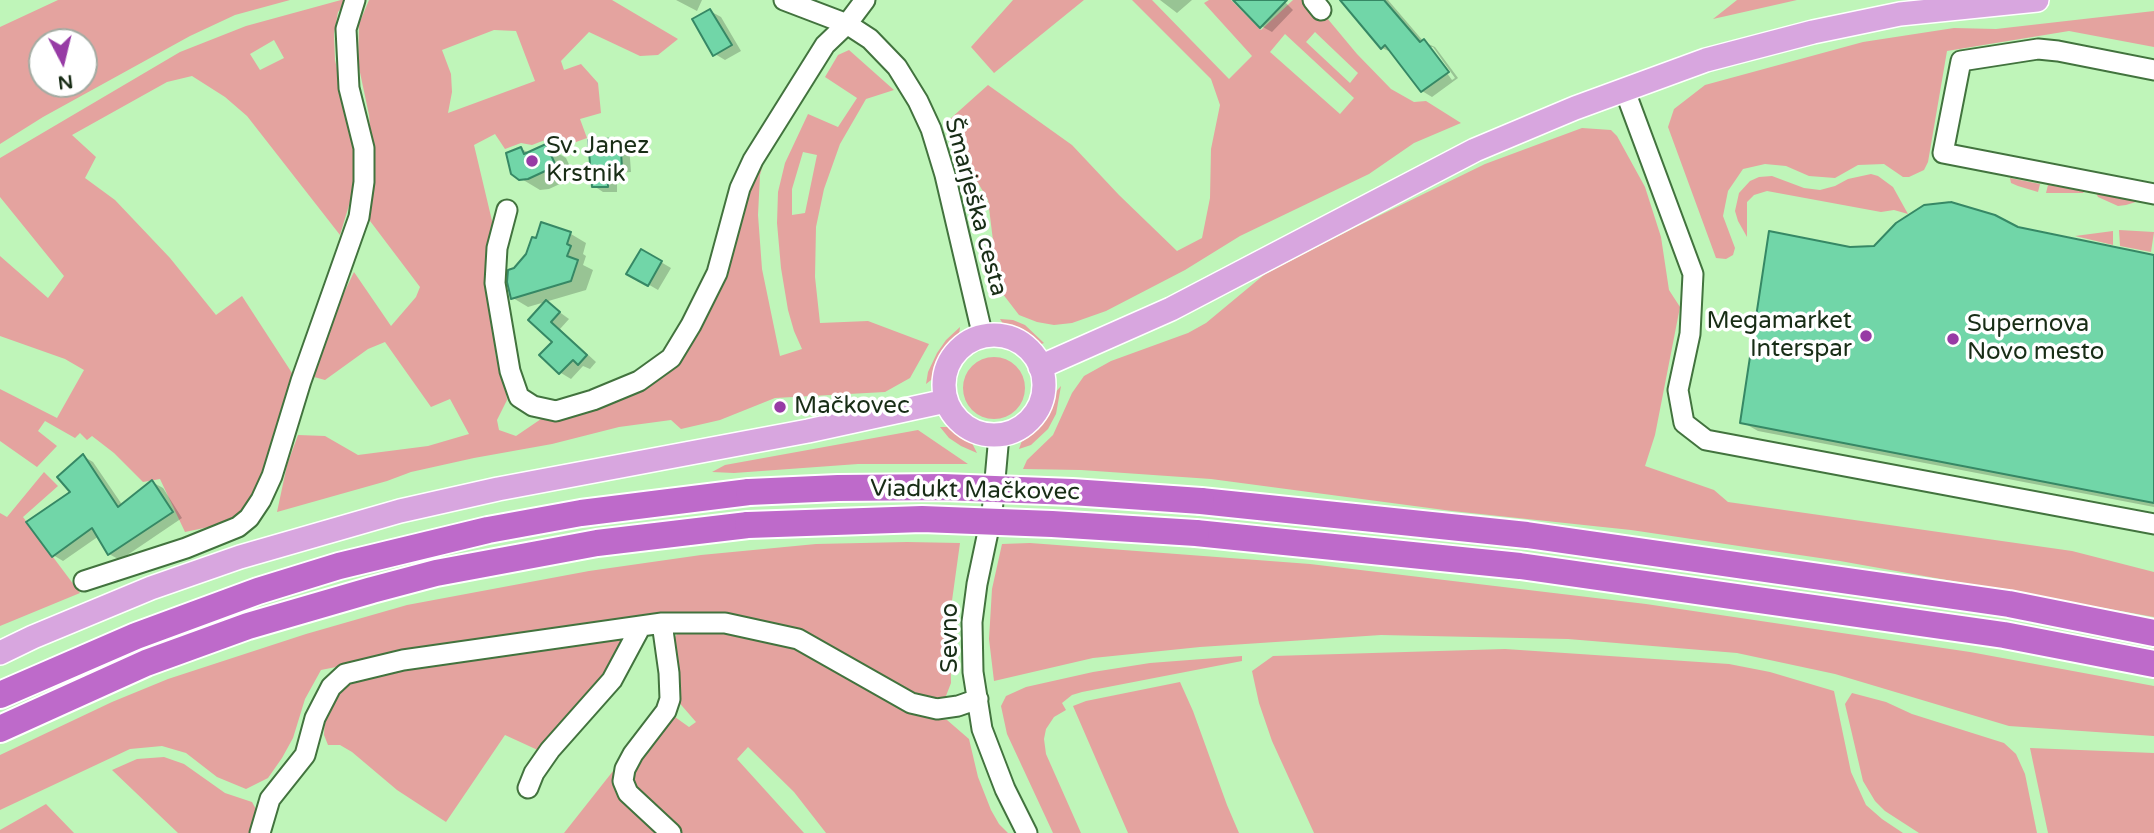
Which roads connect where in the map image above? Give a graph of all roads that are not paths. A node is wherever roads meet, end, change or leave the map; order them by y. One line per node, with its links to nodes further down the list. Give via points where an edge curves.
1 (355, 0): 15 (street, via 346,29 349,88 364,148 359,217 267,488 238,527)
2 (784, 0): 5 (street, Šmarješka cesta)
3 (865, 0): 5 (street)
4 (2038, 0): 7 (main road, via 1900,15 1813,32 1706,60)
5 (848, 24): 9 (street, via 825,45 753,160 740,188 717,273 691,325 671,358 639,381 556,411 519,397 495,283 497,247); 10 (street, Šmarješka cesta, via 897,67 931,129)
6 (2154, 71): 8 (street, via 2058,51 1961,61 1943,153)
7 (1625, 91): 11 (main road, via 1475,150 1171,309); 14 (street, via 1693,274 1690,334 1678,390 1684,423 1706,440)
8 (2154, 194)
9 (507, 210)
10 (983, 337): 11 (main road, via 998,335 1024,344); 12 (main road, via 970,341 949,362 944,375)
11 (1040, 367): 13 (main road, via 1045,382 1036,413 1025,425)
12 (946, 401): 13 (main road, via 953,415 972,431); 19 (main road, via 400,510 151,588)
13 (999, 435): 22 (street, Sevno, via 992,513 972,622)
14 (2154, 524)
15 (85, 582)
16 (662, 623): 17 (street); 22 (street, via 725,623 798,639 911,703 937,709); 26 (street, via 670,699 633,754 623,781 628,793)
17 (641, 626): 24 (street, via 612,680 550,750); 25 (street, via 403,660 345,674 331,687 314,718 305,755 270,799)
18 (2154, 633): 21 (highway, Viadukt Mačkovec, bridge, via 2009,604 1537,537 1201,501 943,487 838,488 749,492 581,513 339,566 136,636)
19 (0, 653)
20 (2154, 664): 23 (highway, Viadukt Mačkovec, bridge, via 2004,635 1520,566 1196,533 922,519 748,525 597,543 436,573 248,626 146,663)
21 (0, 695)
22 (978, 699): 27 (street, Sevno, via 982,729)
23 (0, 729)
24 (528, 788)
25 (260, 833)
26 (671, 833)
27 (1027, 833)

